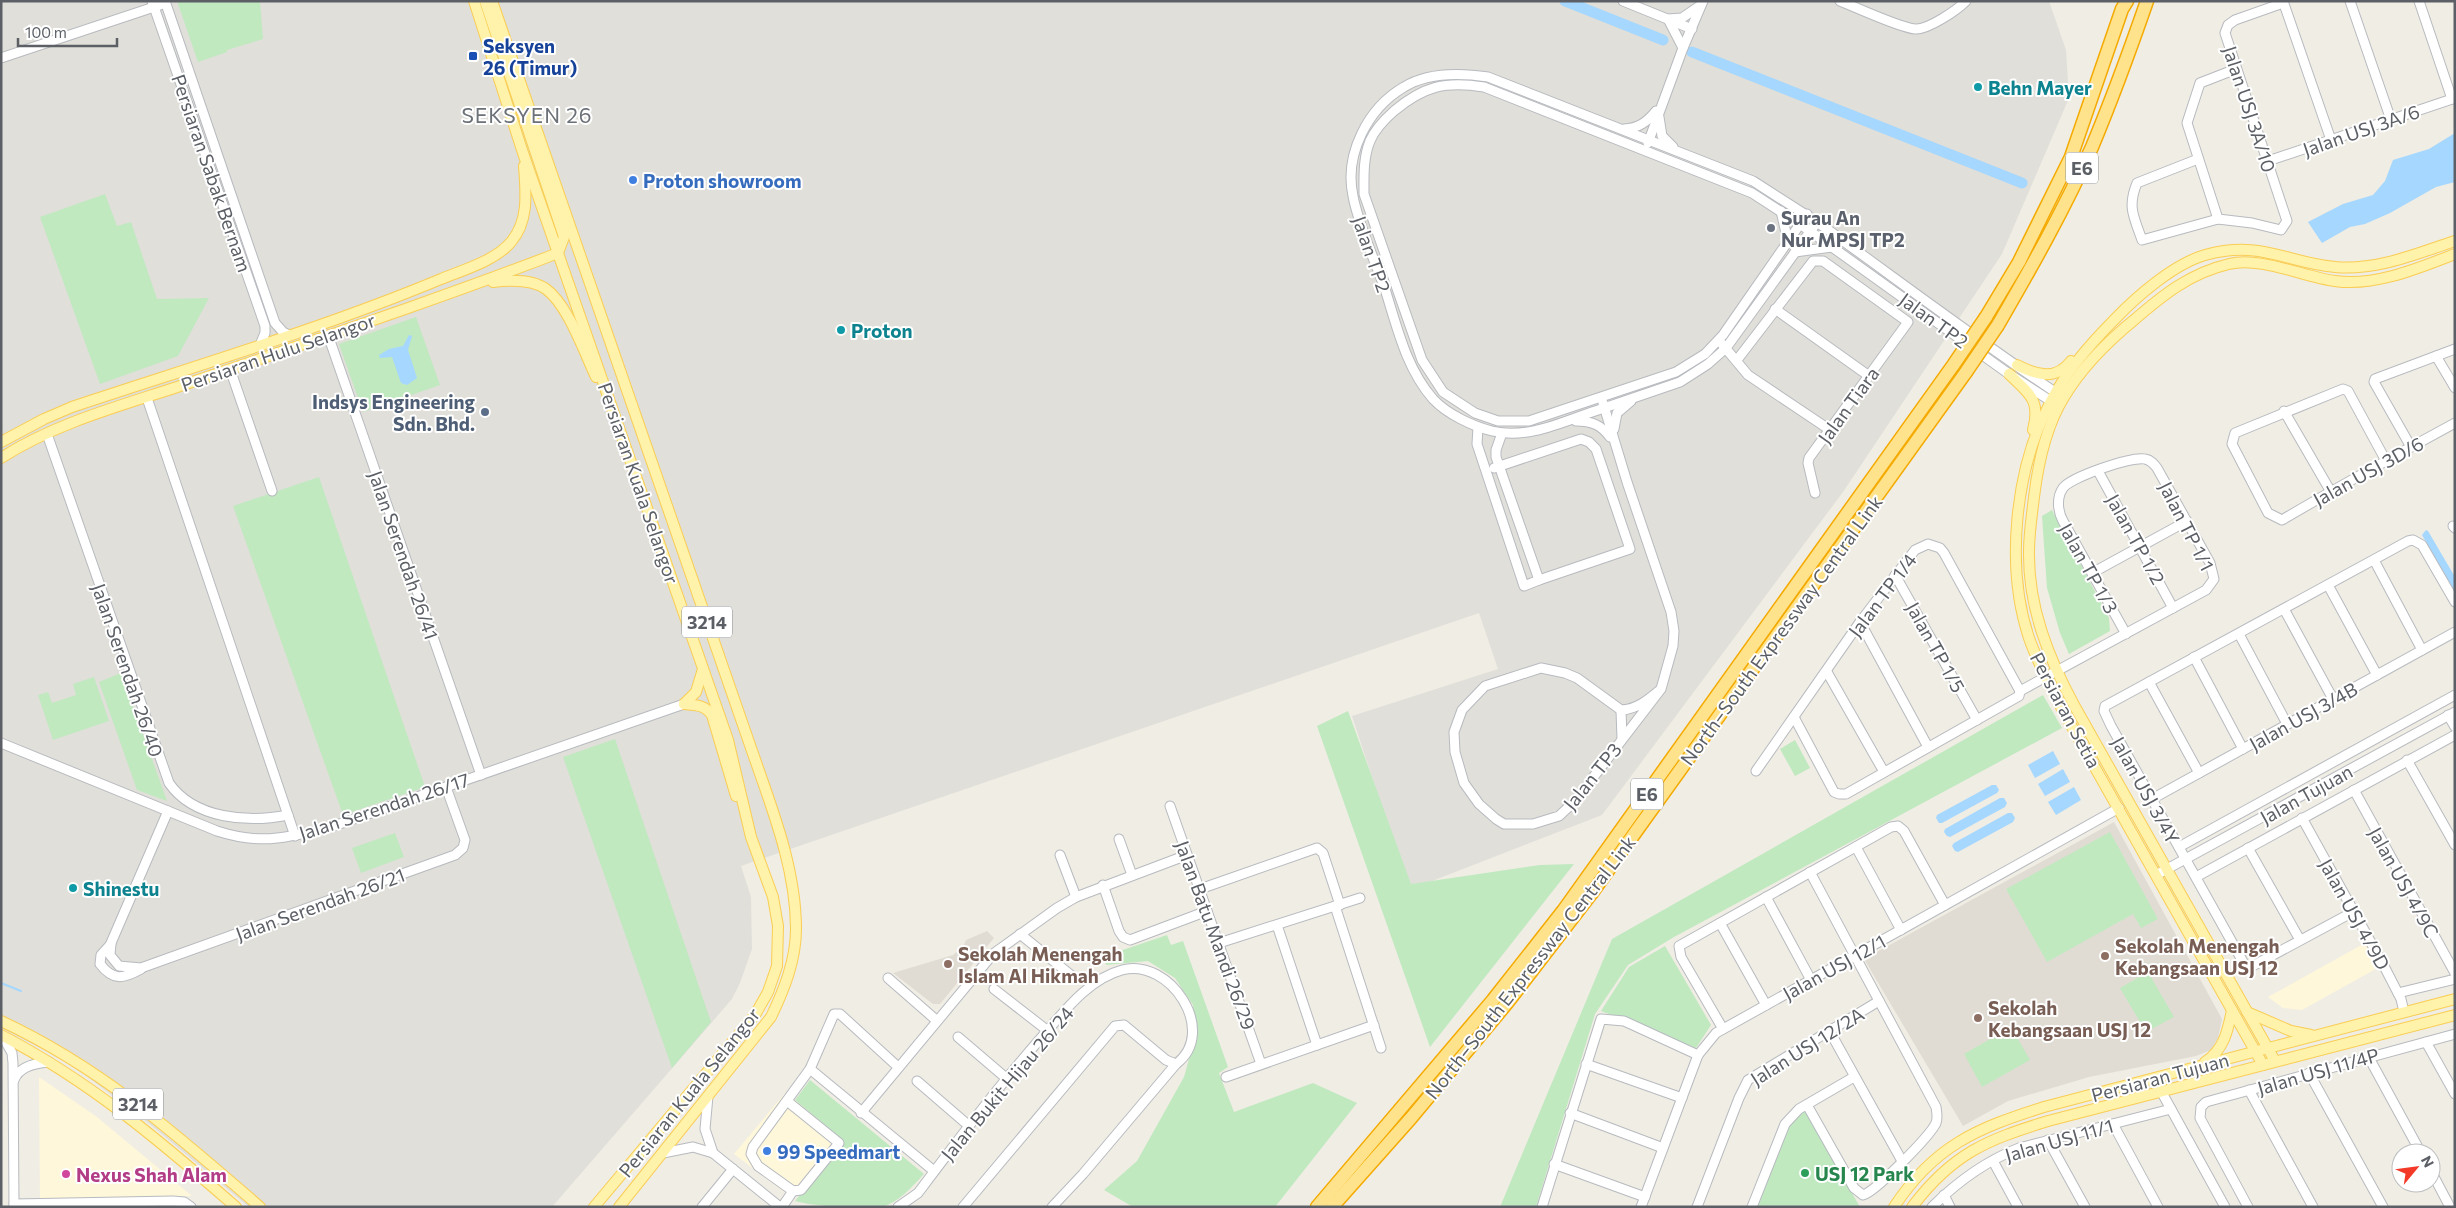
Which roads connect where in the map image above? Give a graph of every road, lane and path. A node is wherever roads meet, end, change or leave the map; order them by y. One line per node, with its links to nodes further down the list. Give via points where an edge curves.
1 (474, 1): 28 (main road, Persiaran Kuala Selangor / 3214)
2 (485, 1): 41 (main road, via 564,237)
3 (492, 1): 221 (main road, Persiaran Kuala Selangor / 3214, via 778,827 794,892 796,931 784,991 771,1017)
4 (1623, 1): 15 (street)
5 (1840, 1): 6 (street, via 1914,29 1933,23)
6 (1966, 1)
7 (2147, 1): 258 (highway, North–South Expressway Central Link / E6, bridge, via 2091,149 1998,325 1591,894 1507,1003)
8 (2350, 1): 22 (street)
9 (2419, 1): 20 (street)
10 (165, 2): 13 (street); 48 (street, Persiaran Sabak Bernam, via 275,323)
11 (2283, 2): 19 (street, Jalan USJ 3A/10, via 2228,25 2225,33); 25 (street)
12 (1702, 3): 15 (street, via 1682,18); 16 (street)
13 (153, 4): 18 (street); 51 (street, Persiaran Sabak Bernam, via 264,326)
14 (2124, 4): 257 (highway, North–South Expressway Central Link / E6, bridge, via 2071,157 2019,262 1986,317 1563,911 1493,1000)
15 (1668, 19): 16 (street); 17 (street)
16 (1692, 29): 17 (street)
17 (1683, 48): 21 (street)
18 (1, 58)
19 (2236, 69): 29 (street, via 2200,83 2188,123); 30 (street, Jalan USJ 3A/10)
20 (2454, 99): 22 (street, Jalan USJ 3A/6)
21 (1658, 111): 23 (street, via 1647,122); 24 (street); 27 (street, via 1662,136)
22 (2390, 120): 25 (street, Jalan USJ 3A/6)
23 (1624, 129): 24 (street, Jalan TP2); 70 (street, Jalan TP2, via 1488,77 1466,74 1441,75 1403,87 1374,112 1362,130 1355,148 1353,196 1410,364 1434,400)
24 (1647, 138): 26 (street); 27 (street, Jalan TP2)
25 (2331, 140): 30 (street, Jalan USJ 3A/6)
26 (1644, 150): 31 (street, Jalan TP2, via 1752,193); 63 (street, Jalan TP2, via 1484,88 1462,84 1425,90 1405,101 1384,120 1370,141 1364,167 1364,194 1422,360 1443,392 1475,413 1498,421 1530,421)
27 (1677, 151): 32 (street, Jalan TP2, via 1753,180)
28 (523, 153): 41 (main road, Persiaran Kuala Selangor / 3214); 48 (main road, Persiaran Hulu Selangor, via 525,215 510,244 488,259 411,291)
29 (2198, 159): 33 (street); 33 (street, via 2137,183 2131,210 2142,240)
30 (2268, 161): 33 (street, Jalan USJ 3A/10, via 2287,221 2281,230)
31 (1781, 211): 35 (street, Jalan TP2); 38 (street)
32 (1807, 214): 34 (street, Jalan TP2); 35 (street, Jalan TP2)
33 (2218, 219)
34 (1817, 222): 36 (street, Jalan TP2); 56 (street, Jalan TP2)
35 (1800, 224): 36 (street, Jalan TP2); 38 (street, Jalan TP2)
36 (1810, 232): 39 (street, Jalan TP2); 40 (street, Jalan TP2)
37 (2455, 241): 46 (main road, Persiaran Setia, via 2389,263 2360,268 2333,267 2260,249 2224,251 2181,266)
38 (1788, 242): 50 (street, Jalan TP2)
39 (1832, 247): 40 (street); 58 (street, Jalan TP2)
40 (1795, 252): 52 (street, Jalan TP2)
41 (558, 253): 45 (main road, Persiaran Hulu Selangor); 67 (main road, Persiaran Kuala Selangor / 3214)
42 (2455, 254): 43 (main road, Persiaran Setia)
43 (2440, 260): 44 (main road); 64 (main road, Persiaran Setia, via 2363,281 2336,282 2257,264 2232,263 2211,269 2188,278 2110,340)
44 (2455, 262)
45 (480, 283): 49 (main road, Persiaran Hulu Selangor); 67 (main road, via 507,280 528,282 546,289 561,305)
46 (2136, 298): 56 (main road, via 2104,323 2066,368 2056,374 2042,376); 64 (main road, Persiaran Setia, via 2087,346)
47 (1775, 310): 55 (street); 59 (street); 59 (street, Jalan Tiara, via 1806,268 1813,261 1823,262 1908,322)
48 (289, 335): 51 (main road, Persiaran Hulu Selangor)
49 (328, 335): 57 (main road, Persiaran Hulu Selangor); 129 (street, Jalan Serendah 26/41)
50 (1721, 337): 52 (street); 63 (street, Jalan TP2, via 1705,354 1676,372)
51 (260, 345): 75 (main road, Persiaran Hulu Selangor, via 72,407)
52 (1729, 345): 55 (street); 61 (street, Jalan TP2, via 1708,364 1680,382)
53 (2455, 349): 54 (street)
54 (2436, 356): 60 (street); 76 (street, via 2374,382)
55 (1740, 359): 71 (street, via 1748,375)
56 (2017, 365): 64 (street, Jalan TP2)
57 (230, 369): 62 (main road, Persiaran Hulu Selangor); 82 (street)
58 (2009, 374): 64 (street, Jalan TP2); 85 (main road, via 2031,394 2036,406 2036,418 2021,476)
59 (1869, 376): 71 (street, Jalan Tiara)
60 (2455, 388)
61 (1639, 396): 65 (street, Jalan TP2); 74 (street, via 1617,413)
62 (147, 398): 73 (main road, Persiaran Hulu Selangor); 137 (street)
63 (1599, 398): 65 (street, Jalan TP3)
64 (2057, 400): 85 (main road, Persiaran Setia, via 2029,461); 105 (main road, Persiaran Setia, via 2037,470 2029,552 2034,603)
65 (1602, 408): 68 (street, Jalan TP2); 74 (street, Jalan TP3)
66 (2284, 411): 78 (street, via 2343,389 2348,391); 83 (street); 83 (street, Jalan USJ 3D/6, via 2236,433 2232,444 2268,513 2282,520)
67 (616, 418): 103 (main road, Persiaran Kuala Selangor / 3214)
68 (1572, 420): 72 (street, Jalan TP2, via 1517,434); 74 (street, via 1596,424)
69 (2455, 423): 76 (street, Jalan USJ 3D/6)
70 (1478, 427): 72 (street, Jalan TP2); 80 (street, via 1477,444)
71 (1830, 430): 84 (street, Jalan Tiara, via 1808,463)
72 (1502, 433): 79 (street, via 1496,450)
73 (47, 434): 77 (main road, Persiaran Hulu Selangor); 137 (street, Jalan Serendah 26/40, via 169,783 183,798 202,809 221,814 264,819)
74 (1612, 437): 109 (street, Jalan TP3, via 1672,612 1673,646)
75 (1, 442)
76 (2411, 447): 78 (street, Jalan USJ 3D/6)
77 (1, 458)
78 (2386, 461): 83 (street, Jalan USJ 3D/6)
79 (1499, 467): 80 (street); 92 (street); 92 (street, via 1581,439 1596,448 1630,549)
80 (1487, 470): 92 (street, via 1524,586)
81 (2098, 471): 86 (street, Jalan TP 1/1, via 2070,482 2061,490); 87 (street, Jalan TP 1/1, via 2130,460 2149,460 2157,468); 88 (street, Jalan TP 1/2)
82 (272, 491)
83 (2331, 492)
84 (1815, 493)
85 (2020, 500): 107 (main road, Persiaran Setia, via 2016,567 2019,592 2029,637)
86 (2059, 500): 90 (street, Jalan TP 1/3, via 2060,515)
87 (2187, 521): 88 (street); 95 (street, Jalan TP 1/1, via 2210,563 2214,579 2206,590)
88 (2140, 547): 90 (street); 95 (street, Jalan TP 1/2)
89 (2374, 560): 93 (street); 94 (street, via 2413,540 2422,545); 101 (street)
90 (2092, 574): 99 (street, Jalan TP 1/3)
91 (1895, 575): 97 (street, Jalan TP 1/4); 110 (street, Jalan TP 1/4, via 1915,550 1928,544 1940,548); 117 (street, Jalan TP 1/5)
92 (1539, 580)
93 (2328, 585): 96 (street); 106 (street)
94 (2455, 602)
95 (2173, 608): 99 (street, Jalan TP 1/1)
96 (2284, 609): 100 (street); 112 (street)
97 (1860, 622): 104 (street, Jalan TP 1/4); 123 (street)
98 (2455, 632): 101 (street, Jalan USJ 3/4B)
99 (2126, 634): 105 (street, Jalan TP 1/1)
100 (2239, 634): 102 (street); 118 (street)
101 (2422, 650): 106 (street, Jalan USJ 3/4B)
102 (2194, 658): 108 (street); 124 (street)
103 (703, 668): 113 (main road, via 696,692); 140 (main road, Persiaran Kuala Selangor / 3214, via 728,740)
104 (1827, 672): 116 (street, Jalan TP 1/4); 127 (street)
105 (2056, 672): 107 (street, Jalan TP 1/1); 132 (main road, Persiaran Setia)
106 (2377, 675): 112 (street, Jalan USJ 3/4B)
107 (2046, 677): 110 (street); 135 (main road, Persiaran Setia)
108 (2149, 682): 128 (street); 133 (street, Jalan USJ 3/4Y, via 2105,706 2104,711)
109 (1661, 689): 114 (street, via 1648,701); 121 (street, Jalan TP3)
110 (2020, 691): 117 (street, via 2019,696)
111 (2455, 695): 144 (street)
112 (2333, 699): 118 (street, Jalan USJ 3/4B)
113 (684, 704): 129 (street, Jalan Serendah 26/17); 140 (main road, via 702,706 712,716 731,784)
114 (1621, 710): 121 (street); 121 (street, Jalan TP3, via 1577,678 1541,668 1485,686 1462,710 1454,732 1455,752 1464,783 1479,804 1504,824 1533,824 1559,816 1575,801)
115 (2451, 713): 119 (street); 148 (street, Jalan Tujuan)
116 (1794, 717): 126 (street, Jalan TP 1/4); 127 (street, via 1834,792 1846,794)
117 (1977, 720): 123 (street)
118 (2287, 724): 124 (street, Jalan USJ 3/4B)
119 (2455, 727)
120 (2455, 735): 125 (street)
121 (1622, 739)
122 (1, 743): 136 (street, Jalan Serendah 26/17)
123 (1928, 747): 127 (street)
124 (2243, 748): 128 (street, Jalan USJ 3/4B)
125 (2408, 760): 131 (street); 142 (street)
126 (1756, 771)
127 (1884, 772)
128 (2199, 773): 133 (street, Jalan USJ 3/4B)
129 (481, 775): 130 (street, Jalan Serendah 26/17)
130 (446, 787): 139 (street, Jalan Serendah 26/17, via 328,828); 171 (street, Jalan Serendah 26/21, via 465,840 463,848 455,855)
131 (2354, 790): 138 (street); 172 (street, Jalan USJ 4/9C)
132 (2126, 798): 135 (main road); 149 (main road, Persiaran Setia)
133 (2152, 799): 144 (street, Jalan USJ 3/4Y)
134 (1170, 806): 146 (street, Jalan Batu Mandi 26/29)
135 (2119, 808): 152 (main road, Persiaran Setia); 159 (street, Jalan USJ 12/1)
136 (168, 811): 139 (street, Jalan Serendah 26/17, via 236,837 266,840); 168 (street)
137 (288, 814): 139 (street)
138 (2302, 818): 145 (street); 162 (street, Jalan USJ 4/9D)
139 (295, 836)
140 (751, 837): 250 (main road, Persiaran Kuala Selangor / 3214, via 773,897 778,926 777,966 768,992 755,1015)
141 (1119, 839): 151 (street)
142 (2455, 845)
143 (1856, 847): 150 (street); 159 (street, via 1898,826 1904,831); 165 (street)
144 (2179, 847): 148 (street, Jalan USJ 3/4Y)
145 (2248, 848): 153 (street); 167 (street)
146 (1187, 854): 151 (street); 155 (street, Jalan Batu Mandi 26/29)
147 (1060, 855): 156 (street)
148 (2186, 859): 149 (street, Jalan Tujuan); 153 (street, Jalan USJ 3/4Y)
149 (2167, 870): 152 (street, Jalan Tujuan); 183 (main road, Persiaran Setia)
150 (1810, 872): 158 (street); 170 (street)
151 (1132, 875): 154 (street)
152 (2156, 875): 182 (main road, Persiaran Setia)
153 (2196, 877): 167 (street, Jalan USJ 3/4Y, via 2248,969)
154 (1103, 885): 156 (street); 161 (street, via 1119,932 1130,940)
155 (1200, 889): 160 (street, via 1317,848 1323,853); 161 (street, Jalan Batu Mandi 26/29)
156 (1076, 897): 166 (street)
157 (1360, 898): 160 (street)
158 (1766, 898): 163 (street); 176 (street)
159 (1945, 905): 165 (street, Jalan USJ 12/1)
160 (1337, 906): 164 (street); 188 (street)
161 (1207, 911): 169 (street, Jalan Batu Mandi 26/29)
162 (2353, 912): 167 (street); 178 (street, Jalan USJ 4/9D)
163 (1720, 923): 181 (street); 189 (street, via 1680,946 1681,957)
164 (1277, 925): 169 (street); 197 (street)
165 (1900, 930): 170 (street, Jalan USJ 12/1)
166 (1020, 934): 173 (street); 186 (street, via 993,954)
167 (2300, 940)
168 (111, 943): 171 (street, Jalan Serendah 26/21, via 110,955 115,964); 171 (street, via 101,956 100,964 108,974 120,977)
169 (1219, 943): 206 (street, Jalan Batu Mandi 26/29)
170 (1854, 956): 176 (street, Jalan USJ 12/1); 180 (street)
171 (141, 968)
172 (2455, 973)
173 (1072, 976)
174 (888, 978): 186 (street)
175 (2455, 979): 178 (street)
176 (1811, 980): 181 (street, Jalan USJ 12/1)
177 (994, 989): 191 (street)
178 (2398, 994): 184 (street, Jalan USJ 4/9D)
179 (2455, 999): 184 (main road, Persiaran Tujuan)
180 (1879, 1001): 190 (street, Jalan USJ 12/2A); 236 (street, via 1936,1108 1937,1119 1932,1129)
181 (1766, 1004): 189 (street, Jalan USJ 12/1)
182 (2232, 1010): 200 (main road, Persiaran Setia); 210 (main road, via 2221,1046 2214,1056)
183 (2247, 1011): 194 (main road, via 2291,1032); 199 (main road, Persiaran Setia)
184 (2404, 1012): 194 (main road, Persiaran Tujuan)
185 (2455, 1015): 203 (main road, Persiaran Tujuan)
186 (936, 1020): 209 (street)
187 (1, 1021): 249 (main road, 3214, via 59,1050 110,1083 154,1116)
188 (1374, 1025): 197 (street); 198 (street)
189 (1723, 1029): 201 (street, Jalan USJ 12/1)
190 (1829, 1030): 214 (street); 261 (street, Jalan USJ 12/2A, via 1748,1080 1738,1098)
191 (1048, 1031): 205 (street, Jalan Bukit Hijau 26/24, via 1103,978 1123,970 1149,971 1167,980 1188,1010 1191,1038 1185,1057); 215 (street, Jalan Bukit Hijau 26/24)
192 (2455, 1034): 196 (street, Jalan USJ 11/4P)
193 (2, 1035): 204 (main road, 3214); 217 (street, via 12,1053)
194 (2314, 1036): 199 (main road, Persiaran Tujuan)
195 (958, 1037): 215 (street)
196 (2426, 1042): 202 (street, Jalan USJ 11/4P); 220 (street)
197 (1317, 1045): 206 (street)
198 (1381, 1048)
199 (2268, 1048): 200 (main road, Persiaran Tujuan); 203 (main road, Persiaran Setia)
200 (2256, 1052): 208 (main road, Persiaran Setia); 210 (main road, Persiaran Tujuan)
201 (1698, 1055): 207 (street, via 1624,1021 1607,1018 1601,1019); 222 (street, Jalan USJ 12/1)
202 (2368, 1056): 212 (street, Jalan USJ 11/4P); 231 (street)
203 (2275, 1061): 208 (main road, Persiaran Tujuan)
204 (49, 1062): 217 (street, via 29,1066 16,1076); 248 (main road, 3214, via 100,1094)
205 (1176, 1064): 255 (street, via 1166,1060 1124,1025 1115,1026); 256 (street, Jalan Bukit Hijau 26/24)
206 (1261, 1064): 213 (street)
207 (1586, 1064): 222 (street); 227 (street)
208 (2264, 1065): 219 (main road, Persiaran Tujuan)
209 (897, 1066): 211 (street, via 836,1012); 226 (street)
210 (2195, 1067): 244 (main road, Persiaran Tujuan, via 1994,1122 1943,1152)
211 (810, 1069): 223 (street); 226 (street)
212 (2309, 1073): 218 (street, Jalan USJ 11/4P); 272 (street)
213 (1226, 1077)
214 (1854, 1077): 224 (street); 236 (street)
215 (1006, 1078): 229 (street, Jalan Bukit Hijau 26/24)
216 (917, 1081): 229 (street)
217 (13, 1083): 245 (street)
218 (2249, 1090): 270 (street, Jalan USJ 11/4P, via 2206,1102 2199,1112 2202,1124); 271 (street)
219 (2161, 1091): 225 (street); 246 (main road, Persiaran Tujuan, via 2000,1136 1952,1163)
220 (2455, 1094)
221 (708, 1096): 233 (street, via 705,1129); 234 (main road, Persiaran Kuala Selangor / 3214)
222 (1682, 1098): 232 (street, Jalan USJ 12/1)
223 (787, 1101): 241 (street, via 753,1147 752,1154 758,1166); 241 (street, via 839,1143 801,1190)
224 (1807, 1105): 236 (street, via 1854,1188 1863,1195 1872,1192); 262 (street, via 1793,1115 1779,1134)
225 (2171, 1109): 228 (street, Jalan USJ 11/1); 269 (street)
226 (861, 1112): 239 (street)
227 (1570, 1113): 232 (street); 237 (street)
228 (2113, 1124): 230 (street, Jalan USJ 11/1); 268 (street)
229 (968, 1125): 239 (street, Jalan Bukit Hijau 26/24)
230 (2048, 1140): 235 (street, Jalan USJ 11/1, via 2019,1148); 267 (street)
231 (2416, 1143)
232 (1663, 1148): 243 (street, Jalan USJ 12/1)
233 (713, 1153): 234 (street, via 693,1148); 238 (street)
234 (663, 1154): 251 (main road, Persiaran Kuala Selangor / 3214)
235 (1992, 1161): 242 (street, Jalan USJ 11/1); 266 (street)
236 (1902, 1162)
237 (1554, 1164): 243 (street); 259 (street)
238 (733, 1169): 252 (street); 253 (street)
239 (934, 1171): 254 (street, Jalan Bukit Hijau 26/24, via 918,1193)
240 (2441, 1190): 273 (street)
241 (792, 1191): 253 (street)
242 (1944, 1195): 264 (street, Jalan USJ 11/1); 265 (street)
243 (1645, 1197): 260 (street, Jalan USJ 12/1)
244 (1901, 1197): 246 (main road, via 1908,1198); 263 (main road, Persiaran Tujuan)
245 (14, 1206): 247 (street, via 173,1201 184,1202)
246 (1912, 1206)
247 (191, 1207)
248 (236, 1207)
249 (260, 1207)
250 (594, 1207)
251 (619, 1207)
252 (702, 1207)
253 (781, 1207)
254 (898, 1207)
255 (963, 1207)
256 (1052, 1207)
257 (1317, 1207)
258 (1332, 1207)
259 (1542, 1207)
260 (1641, 1207)
261 (1697, 1207)
262 (1752, 1207)
263 (1894, 1207)
264 (1932, 1207)
265 (1950, 1207)
266 (2018, 1207)
267 (2085, 1207)
268 (2158, 1207)
269 (2225, 1207)
270 (2248, 1207)
271 (2313, 1207)
272 (2383, 1207)
273 (2450, 1207)

